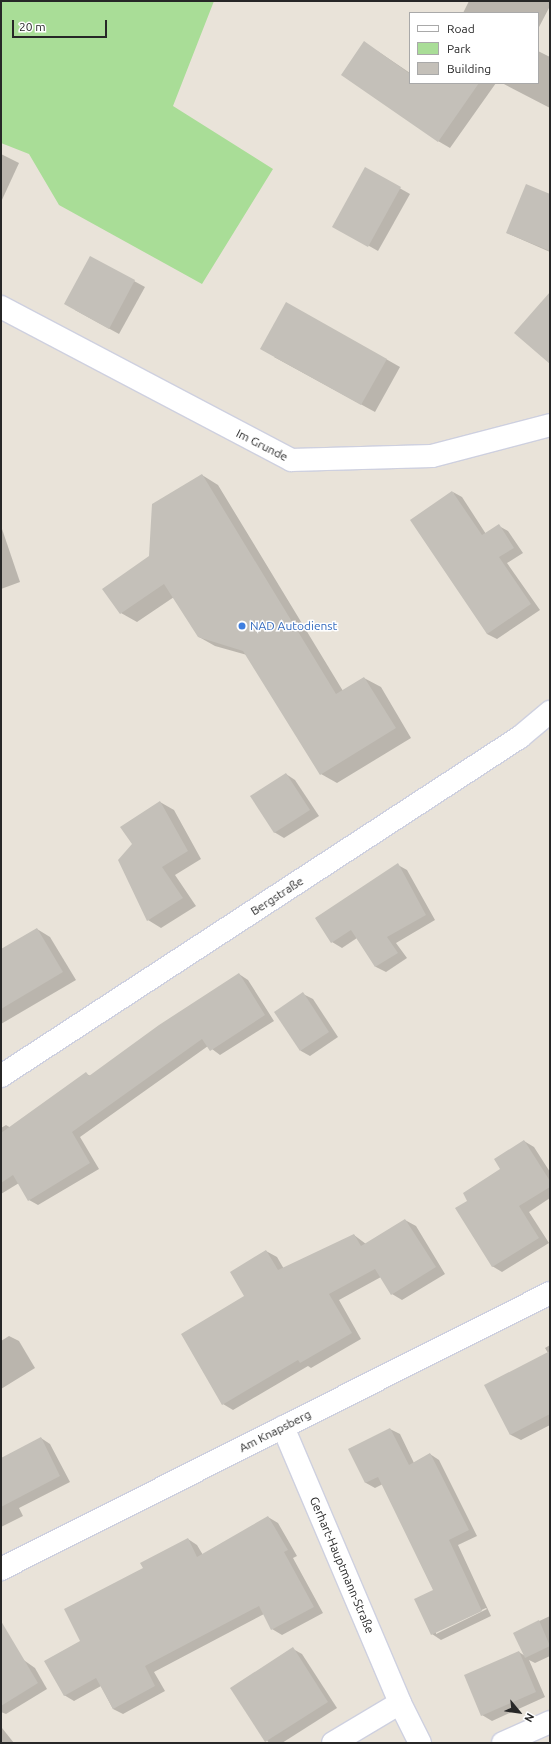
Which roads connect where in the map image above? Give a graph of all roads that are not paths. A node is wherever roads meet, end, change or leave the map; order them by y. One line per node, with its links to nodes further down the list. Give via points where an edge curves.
1 (1, 307): 2 (street, Im Grunde, via 291,460 432,456)
2 (550, 425)
3 (550, 712): 4 (street, Bergstraße, via 520,738)
4 (1, 1076)
5 (550, 1293): 6 (street, Am Knapsberg)
6 (283, 1427): 7 (street, Am Knapsberg); 8 (street, Gerhart-Hauptmann-Straße)
7 (1, 1569)
8 (400, 1703): 10 (street); 11 (street, Gerhart-Hauptmann-Straße)
9 (550, 1722): 12 (street)
10 (333, 1743)
11 (420, 1743)
12 (503, 1743)

